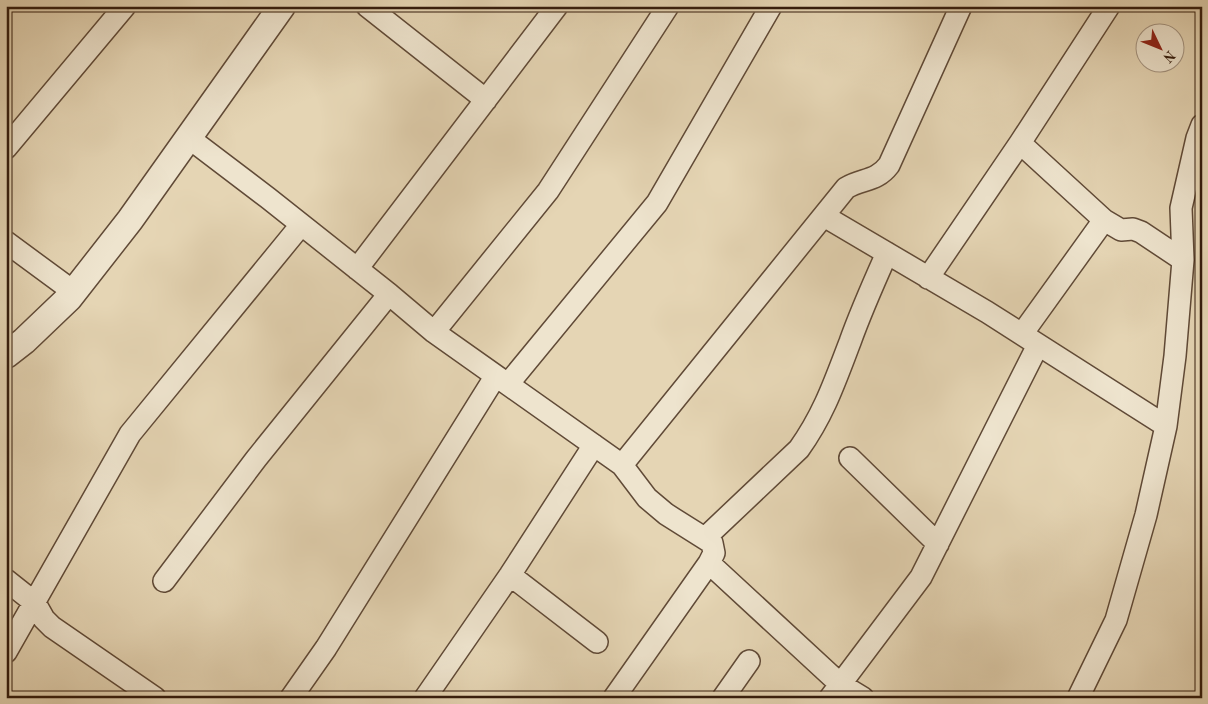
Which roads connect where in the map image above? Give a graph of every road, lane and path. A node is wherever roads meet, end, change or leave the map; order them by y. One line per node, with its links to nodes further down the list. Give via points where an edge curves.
1 (125, 6): 13 (street)
2 (282, 6): 11 (street)
3 (367, 6): 9 (street)
4 (668, 6): 25 (street, via 548,192)
5 (771, 6): 28 (street, via 657,203)
6 (961, 6): 15 (street, via 889,165 882,174 846,188)
7 (1109, 6): 12 (street)
8 (553, 8): 9 (street)
9 (486, 100): 21 (street)
10 (1202, 125): 14 (street)
11 (189, 138): 17 (street); 23 (street)
12 (1020, 143): 16 (street); 22 (street)
13 (6, 148)
14 (1198, 155): 20 (street, via 1182,208)
15 (824, 216): 19 (street); 32 (street)
16 (1104, 220): 20 (street, via 1121,230 1140,232); 26 (street)
17 (300, 225): 21 (street); 39 (street, via 130,434)
18 (6, 242): 23 (street)
19 (887, 253): 22 (street); 33 (street, via 823,412 811,432 799,449)
20 (1184, 260): 29 (street)
21 (357, 269): 24 (street)
22 (928, 278): 26 (street)
23 (74, 292): 27 (street)
24 (389, 294): 25 (street); 38 (street, via 261,451)
25 (434, 332): 28 (street)
26 (1030, 339): 29 (street); 34 (street)
27 (6, 355)
28 (502, 381): 30 (street); 45 (street)
29 (1166, 426): 50 (street, via 1146,515 1116,620)
30 (594, 445): 32 (street); 36 (street)
31 (850, 458): 34 (street)
32 (622, 465): 33 (street, via 647,498)
33 (705, 538): 35 (street, via 714,548)
34 (938, 544): 43 (street, via 920,577)
35 (709, 563): 43 (street); 47 (street)
36 (510, 575): 40 (street); 46 (street)
37 (6, 580): 39 (street)
38 (164, 581)
39 (35, 604): 41 (street); 44 (street, via 52,627)
40 (597, 642)
41 (6, 652)
42 (749, 661): 48 (street)
43 (835, 691): 49 (street)
44 (155, 698)
45 (291, 698)
46 (425, 698)
47 (614, 698)
48 (723, 698)
49 (863, 698)
50 (1078, 698)

